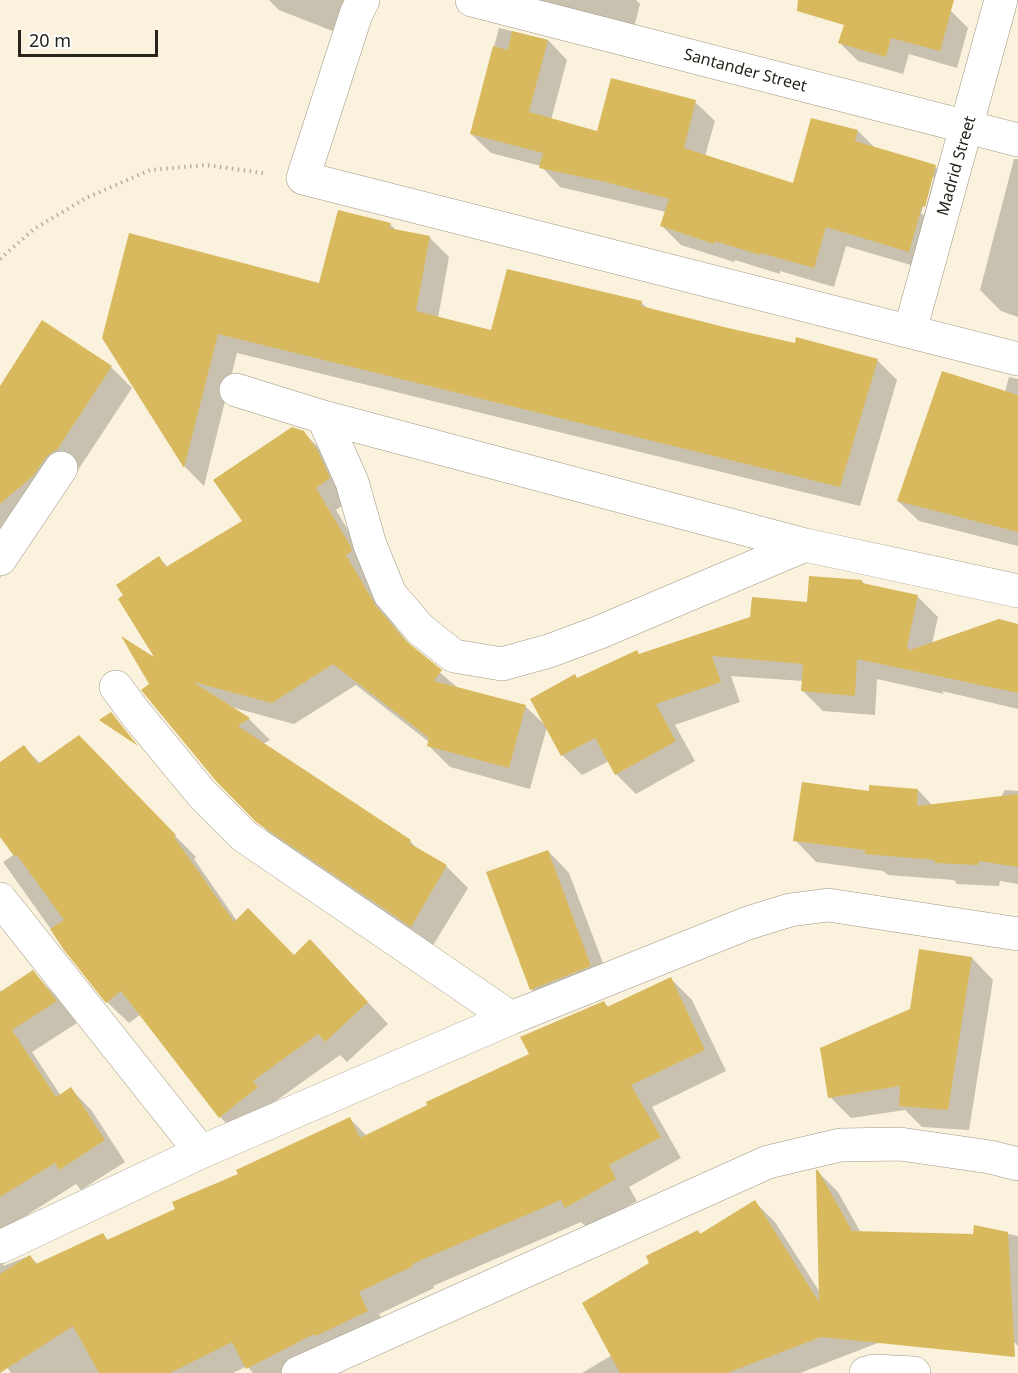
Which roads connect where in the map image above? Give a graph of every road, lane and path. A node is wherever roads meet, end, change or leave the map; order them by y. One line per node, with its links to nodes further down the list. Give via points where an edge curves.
1 (363, 0): 6 (street)
2 (472, 0): 4 (street, Santander Street)
3 (1001, 0): 4 (street, Madrid Street)
4 (967, 128): 5 (street, Santander Street); 8 (street, Madrid Street)
5 (1018, 140)
6 (303, 178): 7 (path, via 206,165 150,170 86,198 34,229); 8 (street)
7 (0, 259)
8 (910, 331): 9 (street)
9 (1018, 358)
10 (236, 390): 11 (street)
11 (323, 417): 13 (street); 13 (street, via 352,482 370,545 390,594 420,629 454,656 502,664 549,651)
12 (61, 468): 14 (street)
13 (805, 544): 15 (street)
14 (0, 559)
15 (1018, 591)
16 (116, 687): 19 (street, via 202,794 244,836)
17 (0, 899): 20 (street)
18 (1018, 934): 19 (street, via 828,905 790,910 748,923)
19 (511, 1018): 20 (street)
20 (201, 1152): 22 (street)
21 (1018, 1164): 23 (street, via 900,1144 840,1145 768,1162)
22 (0, 1247)
23 (298, 1373)
24 (866, 1373): 25 (street)
25 (914, 1373)

